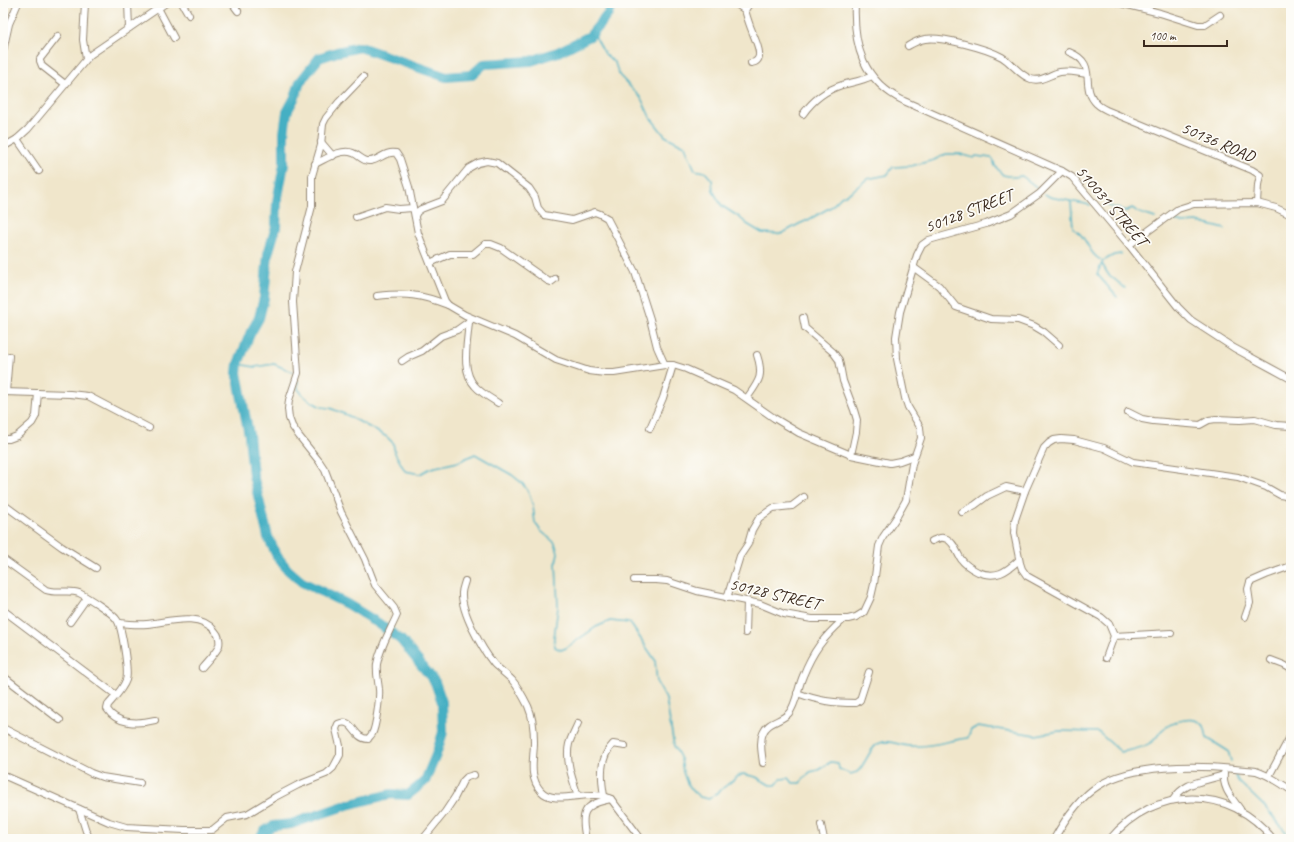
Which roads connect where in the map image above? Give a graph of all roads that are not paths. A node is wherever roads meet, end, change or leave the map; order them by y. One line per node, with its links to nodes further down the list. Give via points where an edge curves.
1 (18, 3): 20 (street)
2 (85, 3): 22 (street, via 83,40)
3 (128, 3): 16 (street)
4 (166, 3): 11 (street)
5 (182, 3): 14 (street)
6 (232, 3): 13 (street)
7 (735, 3): 12 (street)
8 (750, 3): 12 (street)
9 (855, 3): 25 (street, 510031 STREET, via 855,29 859,48)
10 (1120, 3): 15 (street, via 1201,26)
11 (158, 8): 16 (street); 18 (street)
12 (745, 10): 23 (street, via 759,51 758,59)
13 (238, 11)
14 (189, 14)
15 (1220, 15)
16 (129, 28): 22 (street)
17 (58, 36): 27 (street, via 40,58 40,62)
18 (174, 38)
19 (908, 46): 24 (street, via 930,38 967,45 1000,56 1032,80 1062,72)
20 (3, 51)
21 (1069, 52): 24 (street, via 1081,58 1086,65)
22 (86, 59): 27 (street)
23 (751, 63)
24 (1087, 74): 36 (street, 50136 ROAD, via 1090,91 1097,104 1260,175)
25 (872, 76): 28 (street, via 825,93 812,102); 34 (street, 510031 STREET, via 894,96)
26 (363, 77): 30 (street, via 326,118)
27 (65, 84): 29 (street, via 28,129)
28 (803, 114)
29 (16, 139): 31 (street); 35 (street)
30 (322, 142): 32 (street); 33 (street)
31 (3, 147)
32 (333, 156): 33 (street); 37 (street, via 351,152 369,161 385,154 396,153)
33 (315, 164): 116 (street, via 312,176 312,206 293,284 298,373 288,409 292,426 325,470 341,512 375,585 397,615 377,665 380,701 375,727 368,739 358,736 351,726 341,722 336,729 340,755 333,768 326,774 298,785 247,814 227,818 212,830 126,827)
34 (1062, 170): 41 (street, 510031 STREET, via 1072,177); 43 (street, 50128 STREET, via 1039,194 1011,214 929,240 919,250)
35 (39, 172)
36 (1257, 203): 38 (street); 41 (street, via 1205,203 1184,206)
37 (414, 208): 39 (street); 40 (street, via 385,207)
38 (1291, 215)
39 (415, 216): 42 (street, via 418,233); 53 (street, via 422,209 442,201 472,166 488,161 497,163 529,188 538,208 546,216 572,220 592,213 604,215 635,272 657,347)
40 (356, 217)
41 (1130, 245): 55 (street, 510031 STREET, via 1191,320)
42 (430, 263): 44 (street, via 450,254 473,254 485,244 492,244 548,281); 46 (street)
43 (913, 266): 49 (street, via 939,286 956,306 990,320 1018,320 1034,326); 66 (street, 50128 STREET, via 897,326 896,348 908,408 922,432 920,445)
44 (555, 279)
45 (376, 296): 46 (street, via 418,295)
46 (448, 305): 48 (street)
47 (803, 318): 65 (street, via 805,328 839,360 843,381 857,420)
48 (471, 320): 52 (street); 53 (street, via 515,336 556,360 589,371 614,373); 59 (street, via 468,375 476,387)
49 (1059, 345)
50 (757, 355): 58 (street, via 761,375)
51 (9, 356): 56 (street)
52 (402, 362)
53 (665, 365): 54 (street)
54 (673, 365): 58 (street, via 686,368); 63 (street)
55 (1291, 379)
56 (5, 392): 57 (street)
57 (38, 393): 62 (street, via 88,396); 64 (street, via 36,416 32,423 14,438)
58 (747, 398): 65 (street, via 799,433)
59 (498, 403)
60 (1128, 412): 61 (street, via 1153,421 1200,425 1216,419 1255,419)
61 (1291, 426)
62 (149, 428)
63 (650, 428)
64 (3, 439)
65 (851, 455): 66 (street, via 890,462)
66 (914, 456): 84 (street, 50128 STREET, via 906,500 880,546 874,584 867,607 861,615)
67 (1025, 491): 69 (street, via 1044,448 1049,443 1061,439 1097,445 1145,465 1238,477 1280,495); 71 (street, via 1006,487); 74 (street, via 1014,525)
68 (804, 497): 80 (street, via 792,506 773,508 759,518 740,556)
69 (1291, 497)
70 (3, 504): 76 (street)
71 (962, 512)
72 (932, 541): 74 (street, via 948,539 964,563 989,576 1000,574)
73 (3, 559): 79 (street, via 46,590 77,593)
74 (1019, 560): 89 (street, via 1027,576 1101,617)
75 (1291, 566): 83 (street, via 1250,582 1250,607)
76 (96, 568)
77 (634, 580): 80 (street, 50128 STREET, via 667,581)
78 (465, 581): 112 (street, via 461,591 466,615 494,663 512,680 533,719 532,769 540,791 551,798)
79 (87, 598): 85 (street); 86 (street, via 111,614)
80 (727, 598): 81 (street, 50128 STREET)
81 (746, 601): 84 (street, 50128 STREET, via 784,614 812,619); 87 (street)
82 (3, 610): 97 (street)
83 (1245, 617)
84 (843, 620): 96 (street, via 816,650)
85 (70, 622)
86 (119, 624): 92 (street, via 147,624 182,619 208,624 217,632 219,643); 97 (street, via 128,674 126,682)
87 (746, 633)
88 (1171, 633): 89 (street)
89 (1114, 636): 90 (street)
90 (1106, 658)
91 (1271, 660): 93 (street)
92 (202, 668)
93 (1291, 670)
94 (869, 672): 96 (street, via 860,700 856,703 834,703)
95 (3, 676): 98 (street)
96 (797, 693): 104 (street, via 789,713 769,725 763,733 761,743)
97 (116, 695): 99 (street, via 107,707 110,713 121,720 139,723)
98 (60, 720)
99 (155, 720)
100 (578, 723): 112 (street, via 568,752 571,776)
101 (3, 728): 110 (street, via 90,773)
102 (1291, 735): 109 (street)
103 (625, 746): 113 (street, via 613,744 608,749 602,766)
104 (764, 763)
105 (1224, 768): 108 (street); 109 (street); 124 (street, via 1158,769 1110,779 1083,798)
106 (3, 775): 116 (street)
107 (474, 775): 121 (street, via 463,781 455,797)
108 (1223, 775): 115 (street, via 1189,784); 117 (street, via 1225,788)
109 (1269, 776): 111 (street)
110 (140, 783)
111 (1291, 790)
112 (578, 796): 113 (street)
113 (604, 796): 114 (street)
114 (611, 799): 119 (street, via 596,802 584,812); 122 (street)
115 (1172, 800): 117 (street, via 1209,799 1226,803); 125 (street, via 1138,815)
116 (79, 809): 120 (street)
117 (1242, 812): 126 (street)
118 (821, 825): 123 (street)
119 (585, 838)
120 (90, 839)
121 (423, 839)
122 (640, 839)
123 (824, 839)
124 (1054, 839)
125 (1110, 839)
126 (1273, 839)

